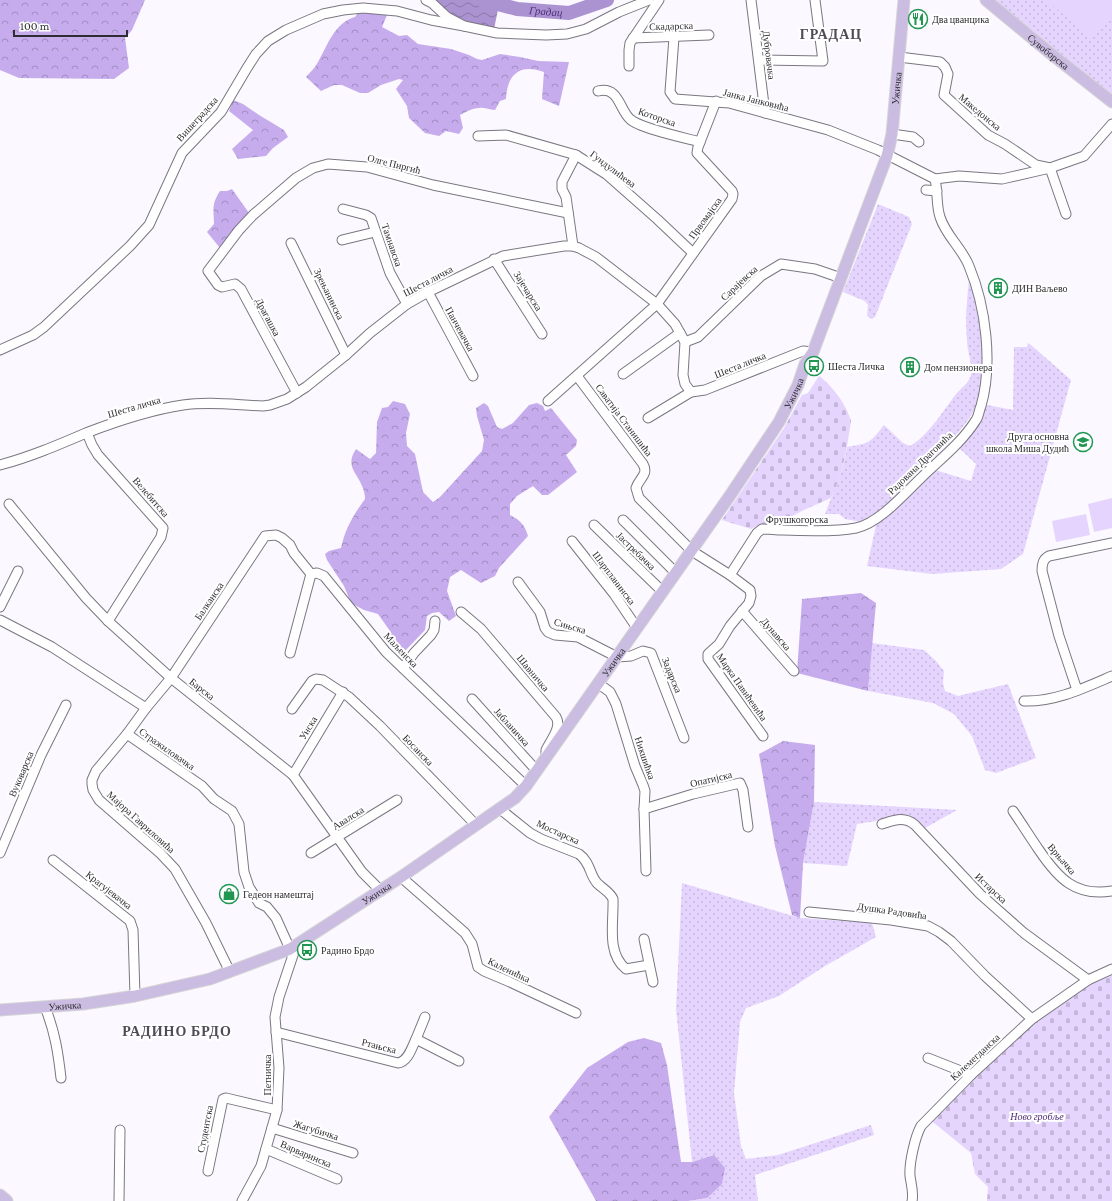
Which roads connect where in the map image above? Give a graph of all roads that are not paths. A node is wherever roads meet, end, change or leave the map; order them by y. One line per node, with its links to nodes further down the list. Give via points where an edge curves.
1 (426, 0): 8 (street, via 432,2 447,17)
2 (649, 0): 8 (street, via 586,29 567,34 546,36 496,33)
3 (659, 0): 11 (street)
4 (751, 0): 13 (street, Дубровачка)
5 (815, 0): 13 (street, via 823,61)
6 (904, 0): 12 (main road, Ужичка)
7 (986, 0): 17 (main road, Сувоборска)
8 (464, 26): 47 (street, Вишеградска, via 397,11 363,8 323,14 268,41 250,64 221,112 182,153 149,225 44,327)
9 (709, 35): 10 (street, Скадарска)
10 (674, 37): 11 (street, Скадарска); 16 (street, Јанка Јанковића, via 670,92 672,96)
11 (633, 38): 14 (street, via 629,50)
12 (899, 57): 20 (main road, Ужичка); 26 (street, Македонска, via 940,62 948,74 944,95 949,101 988,135 1036,165)
13 (759, 60): 18 (street, Дубровачка)
14 (629, 66)
15 (598, 91): 22 (street, Которска, via 603,90 614,95 629,118 640,125)
16 (716, 102): 18 (street, Јанка Јанковића); 22 (street)
17 (1112, 102)
18 (765, 113): 25 (street, Јанка Јанковића, via 828,130)
19 (1112, 124): 26 (street, via 1084,156)
20 (892, 134): 23 (street, via 913,137); 25 (main road, Ужичка)
21 (478, 136): 24 (street, Гундулићева, via 506,135)
22 (700, 142): 37 (street, Првомајска, via 699,156 734,194)
23 (919, 142)
24 (576, 155): 31 (street, via 562,182); 37 (street, Гундулићева, via 606,174)
25 (887, 156): 27 (street, Јанка Јанковића); 40 (main road, Ужичка)
26 (1050, 168): 27 (street, via 1002,179 959,176); 32 (street)
27 (935, 179): 29 (street, Радована Драговића)
28 (926, 190): 29 (street)
29 (937, 191): 62 (street, Радована Драговића, via 940,217 947,233 963,253 976,282 986,347 985,392 977,419 956,445 876,520 856,528)
30 (343, 209): 33 (street, Тамнавска, via 369,216)
31 (568, 213): 36 (street); 39 (street, Олге Пиргић, via 433,185 367,167 328,164 296,178 253,214)
32 (1066, 214)
33 (375, 232): 34 (street); 42 (street, Тамнавска, via 390,273)
34 (342, 240)
35 (291, 243): 49 (street, Зрењанинска)
36 (573, 246): 38 (street, Шеста личка, via 513,253); 43 (street, via 596,257)
37 (693, 252): 43 (street, Првомајска)
38 (494, 260): 41 (street, Шеста личка); 45 (street, Зајечарска)
39 (208, 271): 54 (street, Драгашка, via 218,285 222,287 235,284 241,289)
40 (841, 278): 46 (street, Сарајевска, via 815,269 781,264 761,276 698,337); 48 (main road, Ужичка)
41 (428, 292): 42 (street, Шеста личка); 51 (street, Панчевачка)
42 (407, 304): 49 (street, Шеста личка)
43 (657, 304): 44 (street); 52 (street)
44 (680, 333): 46 (street); 50 (street)
45 (542, 334)
46 (685, 342): 53 (street, via 683,375 685,384)
47 (0, 350)
48 (813, 352): 53 (street, Шеста личка, via 803,351 706,390); 66 (main road, Ужичка, via 779,422)
49 (346, 354): 54 (street, Шеста личка)
50 (623, 374)
51 (473, 376)
52 (577, 376): 55 (street); 66 (street, Саватија Станишића, via 643,464 645,476 636,488 638,498)
53 (691, 392): 56 (street)
54 (297, 393): 57 (street, Шеста личка, via 278,403 263,406 183,405 124,419)
55 (548, 401)
56 (648, 418)
57 (87, 433): 58 (street, Шеста личка); 77 (street, Велебитска, via 98,455 163,528 161,537)
58 (0, 465)
59 (9, 504): 77 (street, Барска)
60 (623, 520): 68 (street)
61 (594, 525): 72 (street, Јастребачка)
62 (840, 530): 70 (street, Фрушкогорска, via 762,529)
63 (265, 536): 69 (street, Маљенска, via 276,535 282,538); 85 (street, Балканска)
64 (572, 540): 79 (street, Шарпланинска)
65 (1112, 543): 87 (street, via 1049,556 1042,566 1058,636)
66 (692, 551): 68 (main road, Ужичка); 70 (street, Марка Павићевића)
67 (18, 571): 73 (street)
68 (676, 573): 72 (main road, Ужичка)
69 (311, 574): 80 (street); 82 (street, Маљенска, via 324,576 376,641)
70 (730, 574): 74 (street, Марка Павићевића, via 751,593)
71 (518, 582): 81 (street, Сињска, via 540,612 548,632 578,637)
72 (663, 592): 79 (main road, Ужичка)
73 (0, 607)
74 (742, 611): 83 (street, Дунавска); 95 (street, Марка Павићевића, via 719,644 708,654 708,659)
75 (461, 612): 97 (street, Шавничка, via 481,629 556,717 559,724 546,750)
76 (0, 620): 92 (street, via 52,648)
77 (108, 621): 85 (street, Барска)
78 (435, 621): 82 (street, via 431,635)
79 (637, 628): 81 (main road, Ужичка)
80 (290, 653)
81 (617, 657): 86 (main road, Ужичка); 96 (street, Задарска, via 631,656 643,651 651,653)
82 (403, 668): 100 (street, Маљенска)
83 (794, 671)
84 (1112, 676): 87 (street)
85 (171, 678): 92 (street, Балканска); 99 (street, Барска)
86 (599, 684): 97 (main road, Ужичка); 102 (street, Никшићка, via 610,692 616,704 645,792)
87 (1077, 690): 90 (street, via 1051,698)
88 (343, 692): 93 (street, Босанска, via 323,680 316,679); 99 (street, Унска); 106 (street, Босанска, via 380,726)
89 (472, 699): 98 (street, Јабланичка)
90 (1024, 701)
91 (66, 705): 109 (street, Вуковарска, via 41,755)
92 (146, 708): 94 (street, Стражиловачка)
93 (292, 709)
94 (127, 734): 118 (street, Стражиловачка, via 202,786 214,799 232,811 239,824 244,872 249,887 259,903 267,907 276,918); 121 (street, Мајора Гавриловића, via 96,771 92,780 93,790 99,800 175,869)
95 (763, 736)
96 (684, 738)
97 (547, 757): 98 (main road, Ужичка)
98 (537, 771): 100 (main road, Ужичка)
99 (292, 775): 108 (street, Барска)
100 (526, 786): 103 (main road, Ужичка, via 516,798)
101 (397, 800): 108 (street, Авалска)
102 (644, 808): 107 (street, Опатијска, via 740,783); 112 (street, Никшићка)
103 (500, 809): 106 (main road, Ужичка); 119 (street, Мостарска, via 536,836 582,856 594,879 613,899 616,958 626,969)
104 (1013, 811): 115 (street, Врњачка, via 1052,868 1066,882 1084,890)
105 (882, 824): 122 (street, Истарска, via 899,819 910,820 980,894 1024,933)
106 (476, 825): 113 (main road, Ужичка)
107 (748, 827)
108 (338, 837): 110 (street, Авалска); 114 (street, Барска, via 362,872)
109 (0, 853)
110 (311, 853)
111 (53, 860): 124 (street, Крагујевачка, via 130,920 133,930)
112 (646, 871)
113 (401, 877): 114 (main road, Ужичка); 127 (street, Каленићка, via 465,933 472,944 478,966 484,972)
114 (381, 891): 118 (main road, Ужичка)
115 (1112, 891)
116 (809, 912): 129 (street, Душка Радовића, via 928,926 951,941)
117 (644, 939): 119 (street)
118 (293, 947): 121 (main road, Ужичка); 130 (street, Петничка, via 275,1018)
119 (649, 965): 123 (street)
120 (1112, 969): 122 (street, Калемегданска)
121 (230, 972): 124 (main road, Ужичка)
122 (1088, 980): 129 (street, Калемегданска)
123 (653, 982)
124 (134, 996): 125 (main road, Ужичка)
125 (45, 1008): 126 (main road, Ужичка); 135 (street, via 57,1044)
126 (0, 1010)
127 (576, 1013)
128 (425, 1017): 131 (street, Ртањска)
129 (1032, 1019): 134 (street, Калемегданска)
130 (276, 1032): 131 (street, Ртањска, via 398,1063 405,1060); 136 (street, Петничка, via 279,1068)
131 (416, 1039): 133 (street)
132 (928, 1058): 134 (street)
133 (459, 1061)
134 (971, 1075): 147 (street, Калемегданска, via 928,1118 919,1131 910,1174)
135 (61, 1078)
136 (277, 1110): 137 (street, Петничка); 141 (street, Студентска, via 223,1099)
137 (272, 1128): 139 (street, Петничка); 140 (street, Жагубичка)
138 (120, 1130): 145 (street)
139 (266, 1149): 142 (street, Варваринска); 146 (street, Петничка, via 261,1166)
140 (354, 1153)
141 (208, 1171)
142 (337, 1179)
143 (0, 1195): 144 (main road)
144 (7, 1201)
145 (119, 1201)
146 (242, 1201)
147 (912, 1201)

